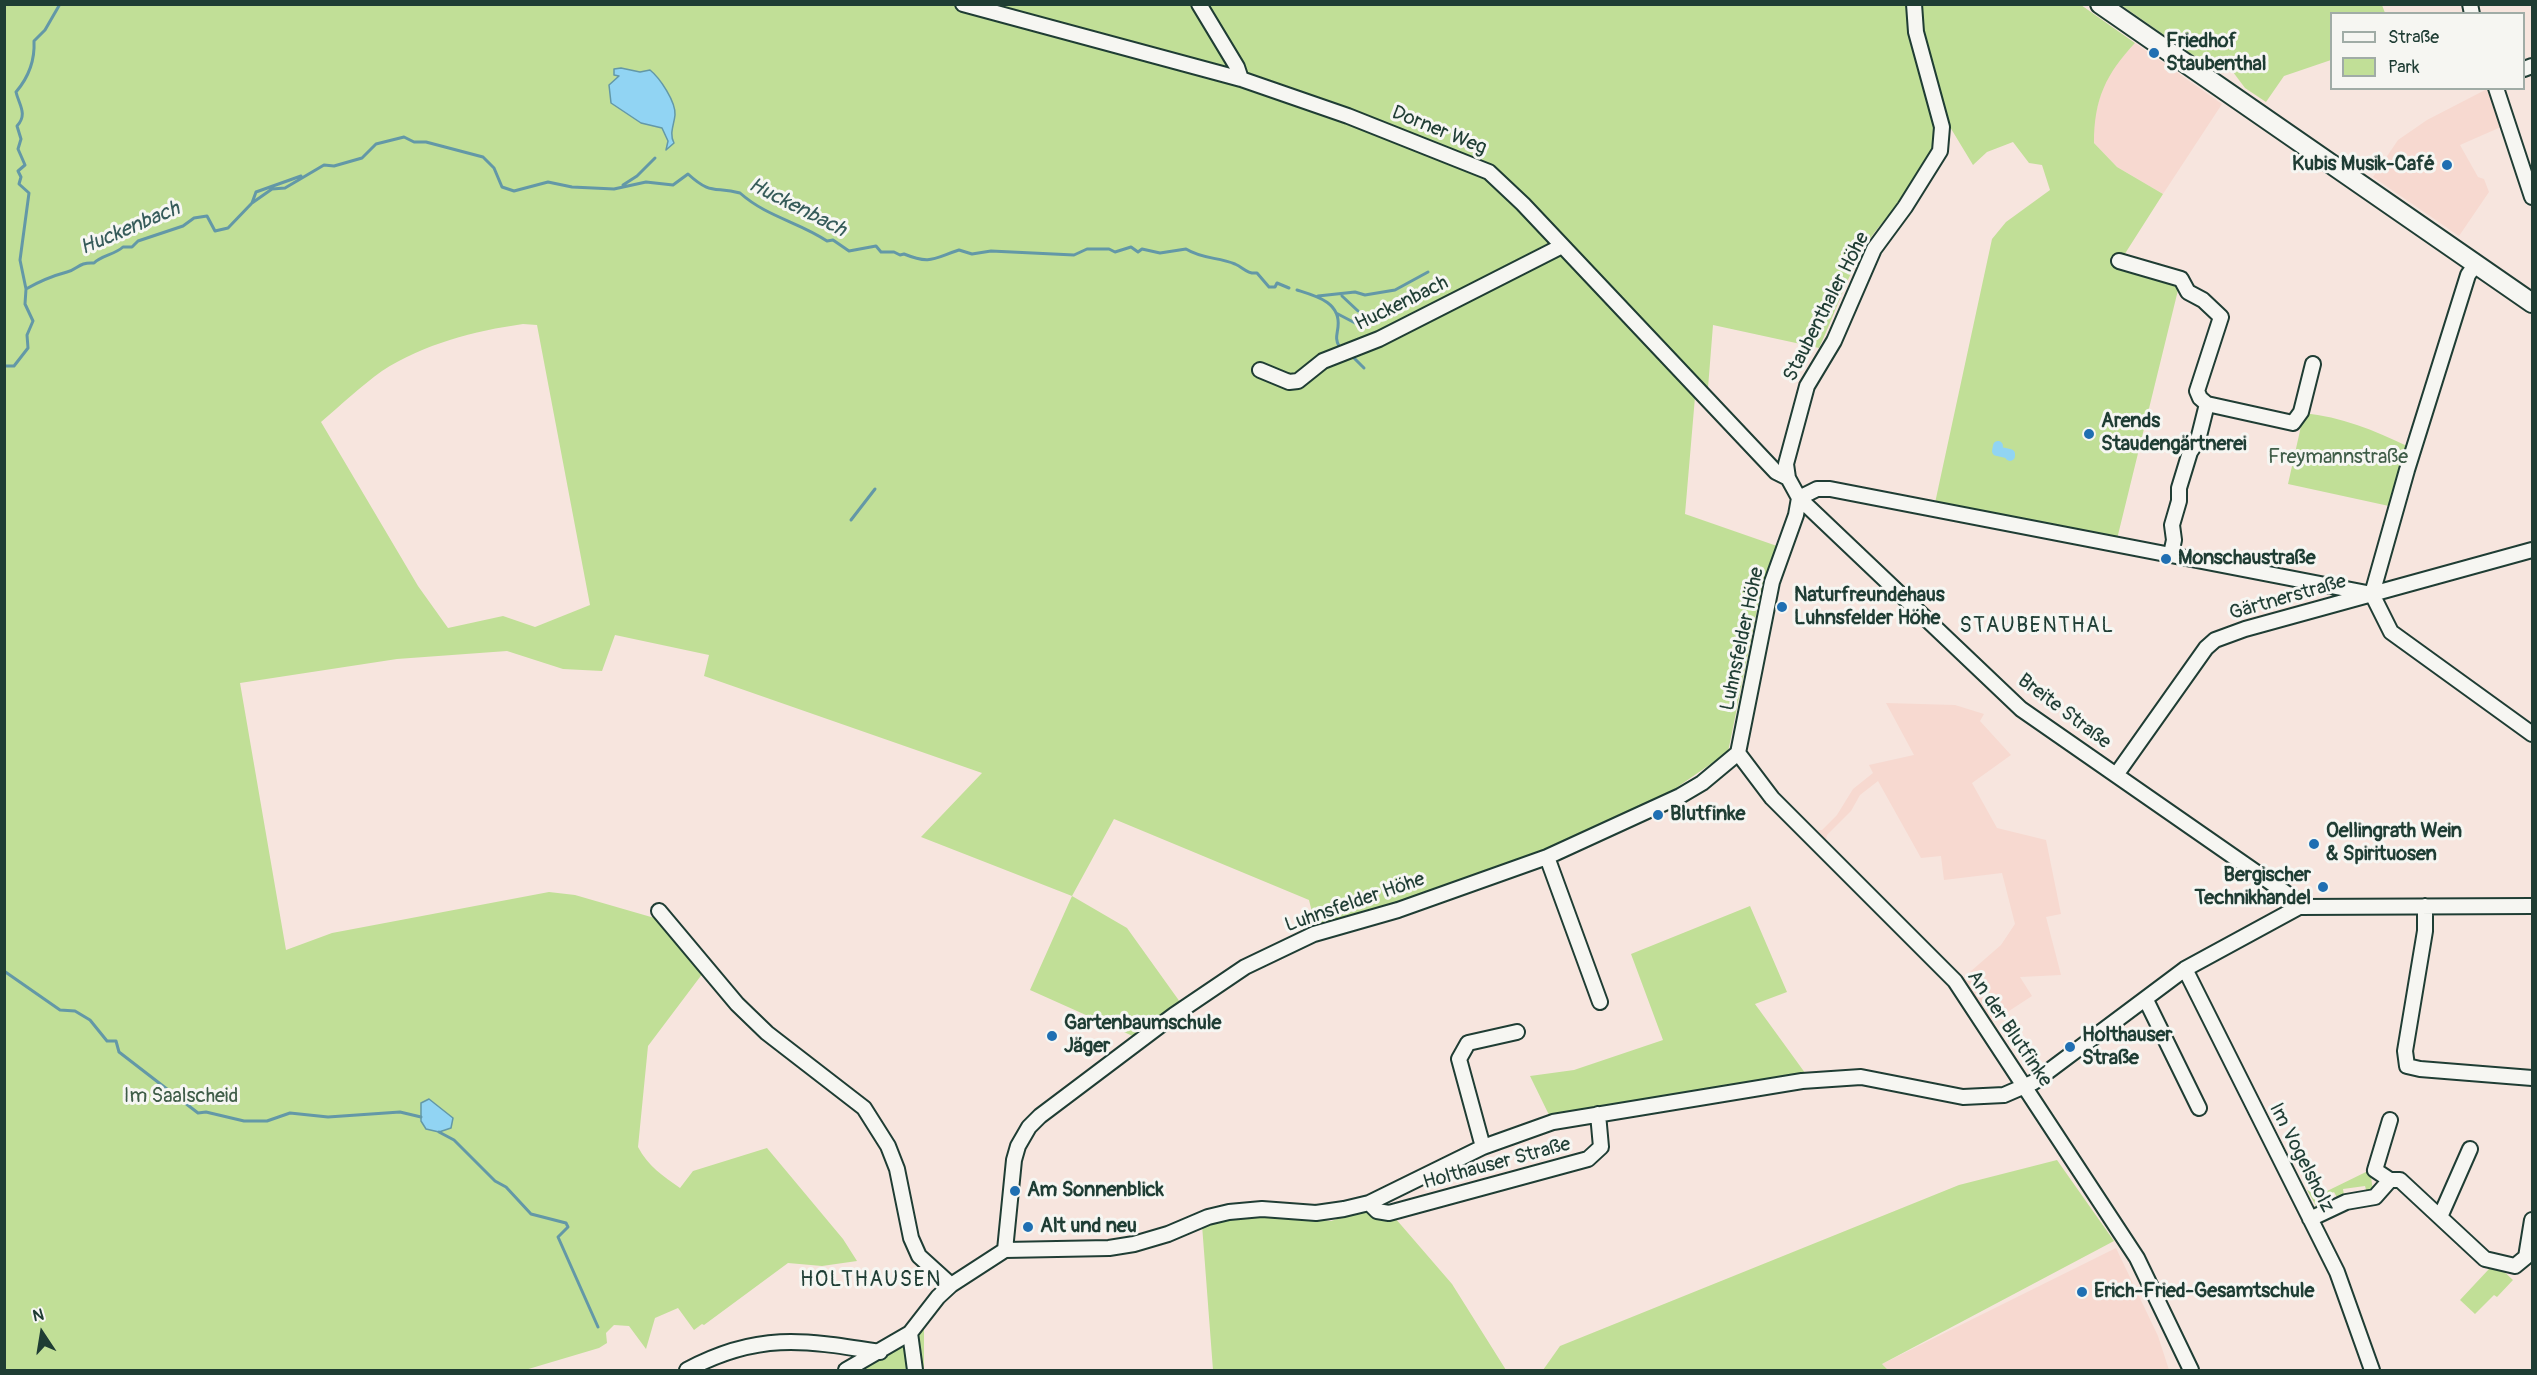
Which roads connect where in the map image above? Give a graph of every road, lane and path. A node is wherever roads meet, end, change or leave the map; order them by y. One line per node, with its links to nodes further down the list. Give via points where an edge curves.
1 (963, 4): 5 (street, Dorner Weg)
2 (1199, 4): 5 (street)
3 (1914, 4): 15 (street, Staubenthaler Höhe, via 1916,32 1942,127 1940,151 1874,249 1834,341 1807,386 1786,464)
4 (2100, 4): 10 (main road)
5 (1241, 79): 8 (street, Dorner Weg, via 1489,172)
6 (2497, 90): 7 (street)
7 (2532, 197)
8 (1562, 246): 13 (street, Huckenbach, via 1378,339 1323,361 1294,383); 15 (street, Dorner Weg, via 1776,472)
9 (2119, 261): 14 (street, via 2181,279 2188,292 2204,300 2221,317 2198,391)
10 (2475, 265): 11 (main road); 19 (street, via 2468,274)
11 (2532, 303)
12 (2313, 364): 14 (street, via 2301,412 2293,423)
13 (1260, 370)
14 (2207, 404): 18 (street, via 2199,440 2190,452 2179,488)
15 (1788, 478): 16 (street)
16 (1799, 498): 18 (street, via 1817,489 1830,489); 21 (street, Luhnsfelder Höhe, via 1772,582); 22 (street, Breite Straße, via 2021,709)
17 (2532, 550): 19 (street, Gärtnerstraße)
18 (2171, 554): 19 (street)
19 (2372, 594): 20 (street, via 2391,632); 22 (street, Gärtnerstraße, via 2215,640)
20 (2532, 734)
21 (1738, 753): 23 (street, Luhnsfelder Höhe, via 1680,796); 33 (street, An der Blutfinke, via 1788,814 1955,981)
22 (2116, 775): 24 (street, Breite Straße)
23 (1547, 857): 30 (street); 44 (street, Luhnsfelder Höhe, via 1398,910 1314,934 1245,967 1156,1028 1029,1127 1014,1160)
24 (2303, 906): 25 (street); 28 (street, Holthauser Straße)
25 (2425, 906): 26 (street); 32 (street, via 2425,931 2405,1051 2407,1066)
26 (2532, 906)
27 (659, 911): 45 (street, via 737,1004 767,1033 872,1116 897,1169 911,1238 919,1256)
28 (2185, 969): 29 (street, Holthauser Straße); 42 (street, Im Vogelsholz)
29 (2146, 1000): 33 (street, Holthauser Straße); 34 (street)
30 (1600, 1002)
31 (1517, 1032): 37 (street, Holthauser Straße, via 1468,1043 1459,1059)
32 (2532, 1078)
33 (2026, 1088): 35 (street, Holthauser Straße, via 1986,1098 1963,1097 1861,1077 1802,1081); 51 (street, An der Blutfinke, via 2137,1258)
34 (2199, 1108)
35 (1598, 1114): 37 (street, Holthauser Straße, via 1553,1122); 40 (street, Holthauser Straße, via 1601,1147 1588,1159 1389,1212 1377,1210)
36 (2390, 1120): 39 (street, via 2375,1170)
37 (1483, 1147): 40 (street, Holthauser Straße)
38 (2470, 1149): 41 (street)
39 (2390, 1180): 41 (street, via 2400,1180); 42 (street, via 2375,1197 2346,1202)
40 (1369, 1203): 44 (street, Holthauser Straße, via 1316,1213 1262,1209 1229,1212 1157,1238 1109,1248)
41 (2440, 1217): 43 (street, via 2485,1259 2515,1266 2526,1257)
42 (2310, 1219): 52 (street, Im Vogelsholz, via 2337,1272)
43 (2532, 1220)
44 (1005, 1250): 45 (street)
45 (951, 1285): 46 (street)
46 (910, 1333): 47 (street); 50 (street)
47 (880, 1352): 48 (street, via 806,1341 775,1341 737,1349); 49 (street)
48 (687, 1371)
49 (846, 1371)
50 (915, 1371)
51 (2191, 1371)
52 (2372, 1371)

